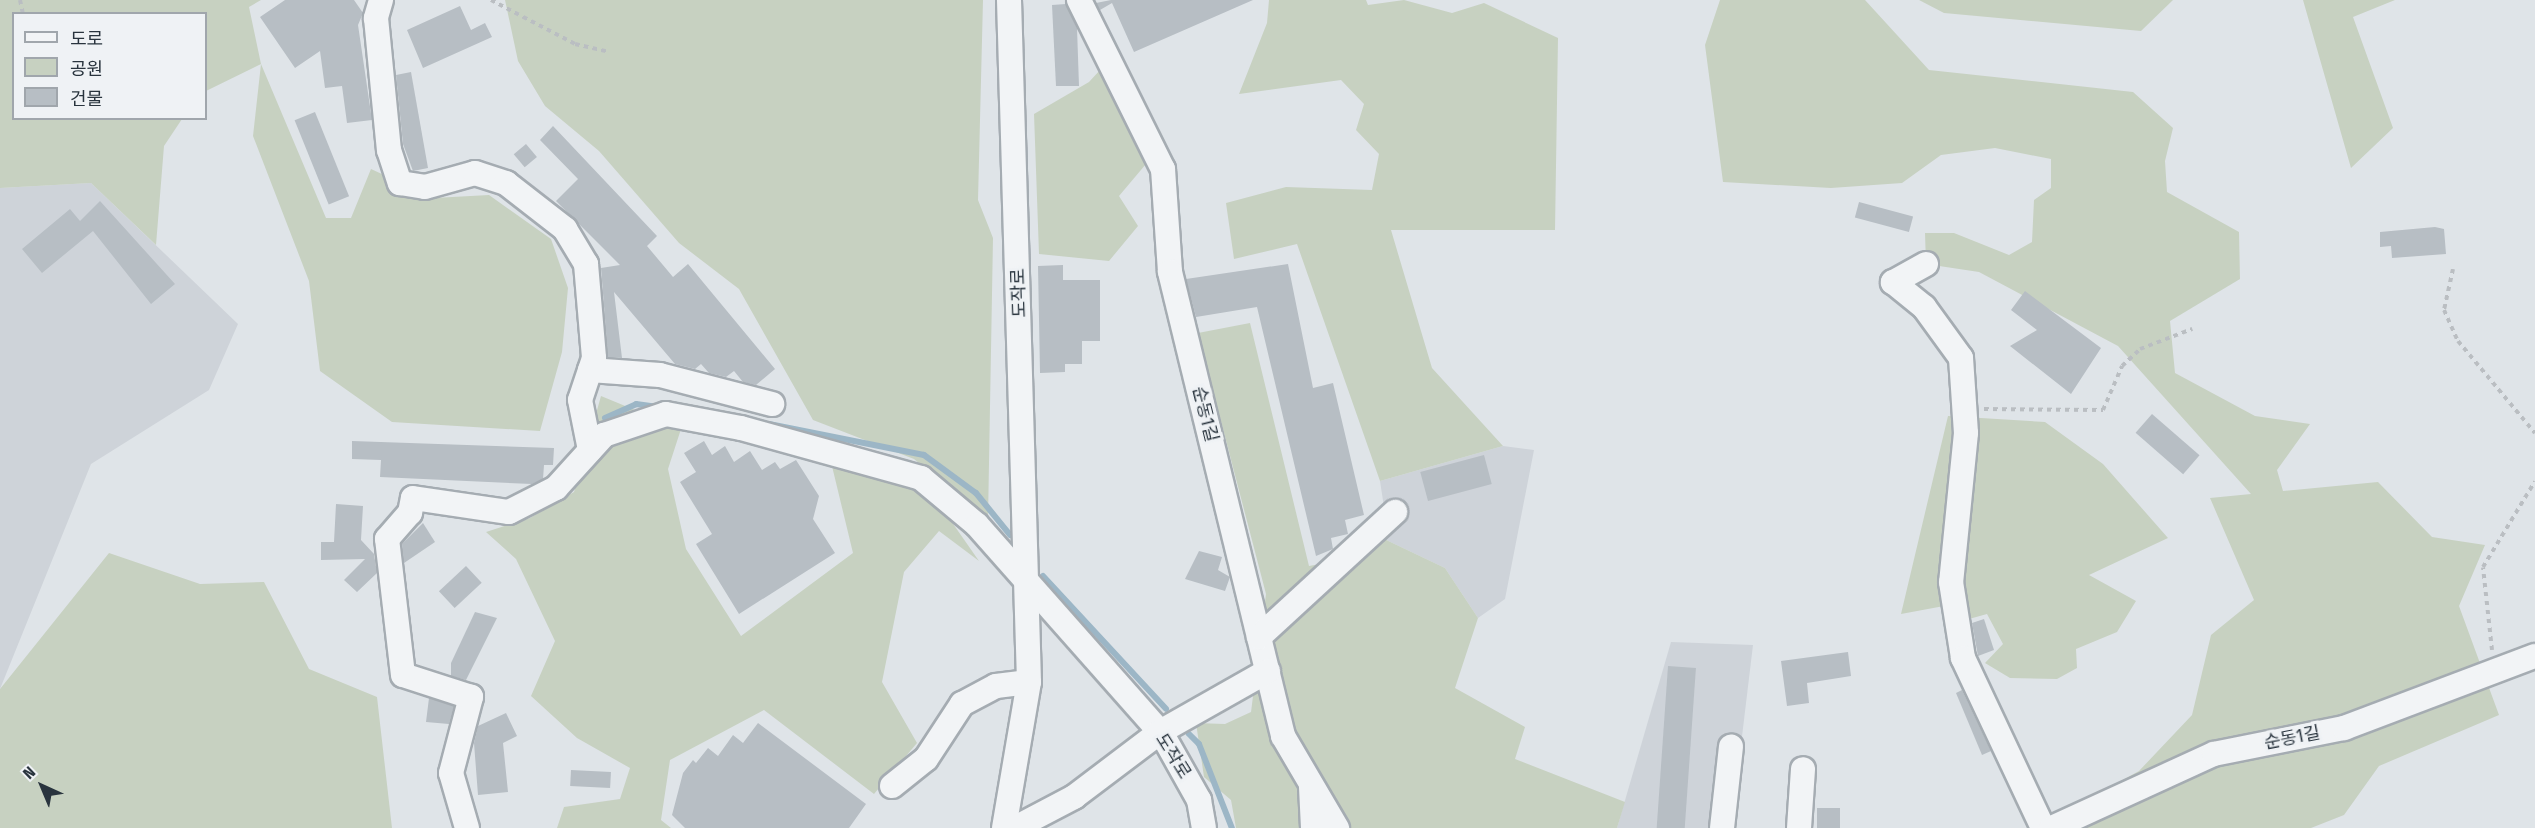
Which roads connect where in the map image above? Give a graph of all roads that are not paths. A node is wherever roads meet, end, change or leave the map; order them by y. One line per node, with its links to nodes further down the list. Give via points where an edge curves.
1 (381, 0): 5 (street, via 376,18 389,150 400,183 425,187 475,172 506,183 565,229 586,264)
2 (1009, 0): 9 (street, 도작로)
3 (1079, 0): 10 (street, 순동1길, via 1163,169 1170,272)
4 (1926, 264): 27 (street, via 1893,282 1924,307 1961,358 1965,408 1951,582 1963,658)
5 (590, 370): 6 (street, via 660,375); 7 (street, via 580,400)
6 (772, 404)
7 (590, 450): 9 (street, via 603,435 666,414 741,428 921,478 977,525); 19 (street, via 556,488 509,512 413,498 410,513 387,539 403,675 471,697 452,773)
8 (1395, 512): 10 (street)
9 (1027, 586): 13 (street, 도작로); 14 (street, 도작로)
10 (1259, 637): 12 (street, 순동1길)
11 (2524, 660): 28 (street, 순동1길, via 2344,728 2214,754)
12 (1268, 671): 14 (street); 17 (street, 순동1길, via 1284,736)
13 (1029, 682): 18 (street, via 996,686 963,704 926,759); 20 (street, 도작로)
14 (1160, 732): 21 (street, via 1074,797); 22 (street, 도작로, via 1199,800)
15 (1731, 746): 25 (street)
16 (1803, 769): 26 (street)
17 (1311, 782): 23 (street); 24 (street, 순동1길)
18 (892, 786)
19 (467, 828)
20 (1004, 828)
21 (1016, 828)
22 (1204, 828)
23 (1313, 828)
24 (1336, 828)
25 (1722, 828)
26 (1798, 828)
27 (2043, 828)
28 (2052, 828)

